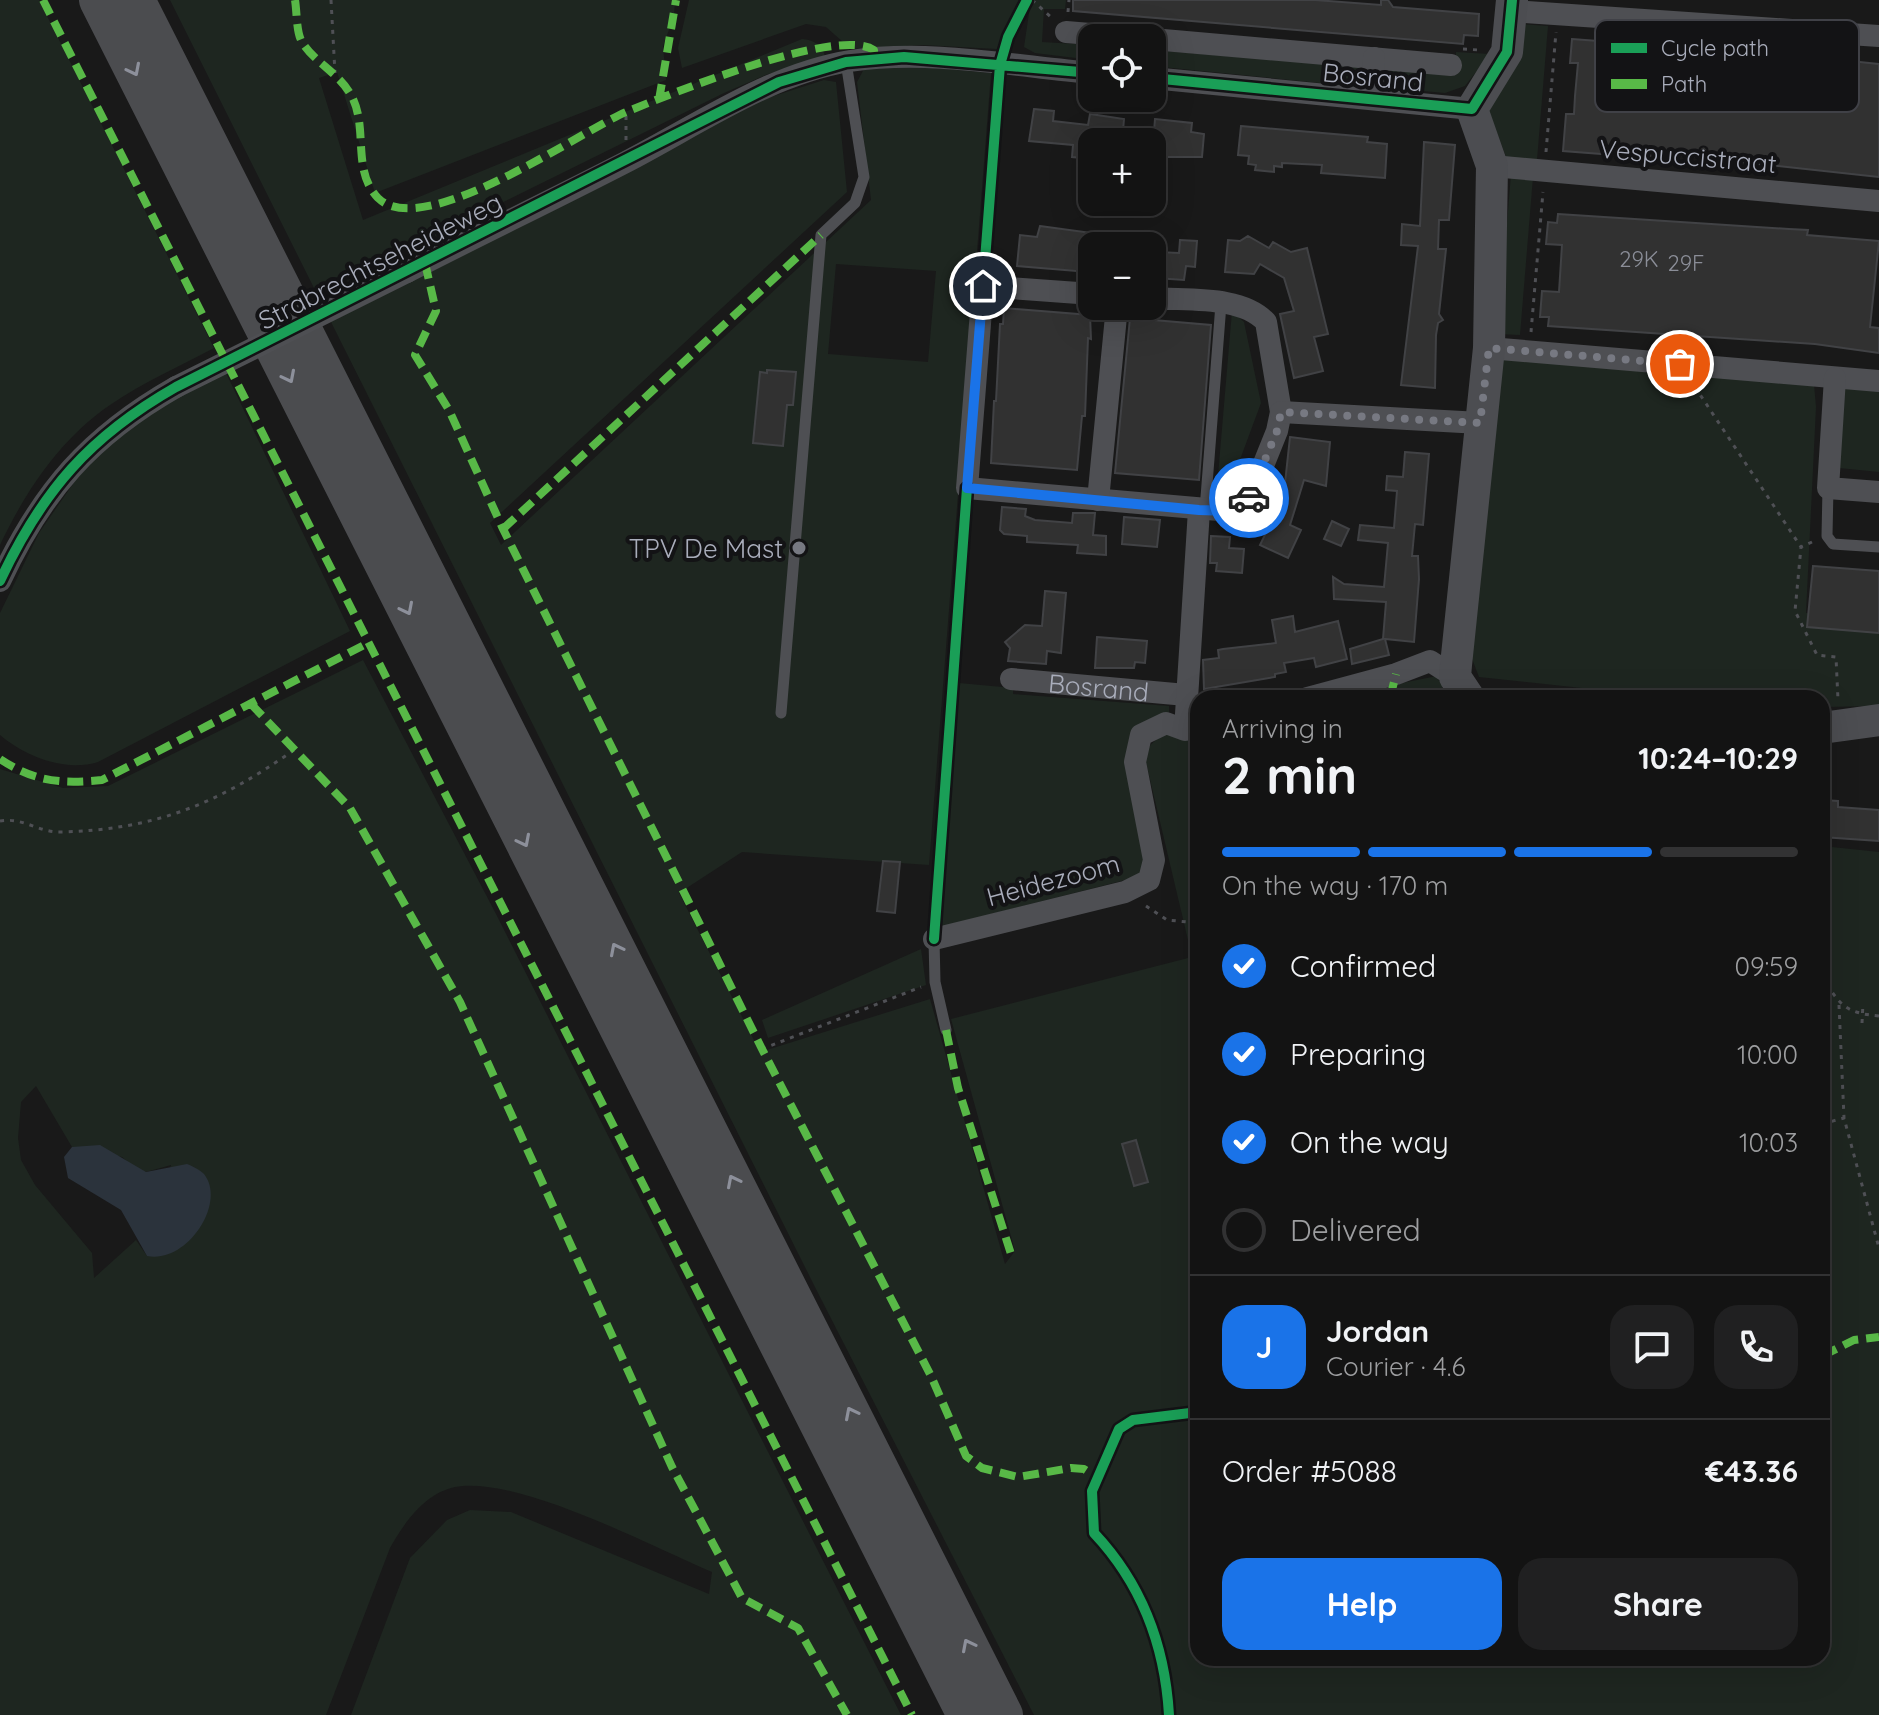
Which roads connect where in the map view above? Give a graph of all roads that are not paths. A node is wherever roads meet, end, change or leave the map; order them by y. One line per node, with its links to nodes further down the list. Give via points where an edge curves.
1 (99, 0): 45 (highway, one-way to 45)
2 (135, 0): 46 (highway, one-way to 2)
3 (1512, 5): 4 (street); 16 (street, via 1507,52)
4 (1690, 20)
5 (1066, 32): 6 (street)
6 (1078, 33)
7 (1859, 34): 8 (street)
8 (1879, 36)
9 (1166, 40): 10 (street, Bosrand)
10 (1374, 58): 12 (street, Bosrand); 15 (street, Bosrand)
11 (846, 62): 13 (street, via 904,57); 33 (street, Strabrechtseheideweg, bridge, via 779,82 725,108 176,387 118,422 54,486); 38 (lane, via 864,177 855,203 821,235)
12 (1451, 65)
13 (1078, 72)
14 (1166, 79): 15 (street, Bosrand)
15 (1372, 98): 16 (street, Bosrand)
16 (1472, 109): 17 (street)
17 (1492, 166): 18 (street, Vespuccistraat); 23 (street)
18 (1879, 201)
19 (1078, 293): 30 (street, via 983,286 967,488)
20 (1166, 299): 21 (street)
21 (1221, 304): 26 (street, via 1241,306 1266,322); 31 (lane, Heidezoom)
22 (1116, 320): 30 (street)
23 (1489, 348): 24 (street); 27 (street)
24 (1835, 378): 25 (street); 28 (street)
25 (1879, 381)
26 (1281, 412): 27 (street); 31 (street, via 1250,498 1230,511)
27 (1480, 423): 35 (street)
28 (1828, 488): 29 (street); 32 (lane, via 1827,536 1833,544)
29 (1879, 492)
30 (1098, 500): 31 (street)
31 (1202, 510): 37 (street, Heidezoom)
32 (1879, 547)
33 (0, 581)
34 (1011, 679): 37 (street, Bosrand)
35 (1462, 687): 36 (street, via 1430,661)
36 (1337, 690)
37 (1186, 695): 39 (street, Heidezoom)
38 (781, 713)
39 (1190, 718)
40 (1879, 720): 41 (street)
41 (1830, 721)
42 (1190, 729): 43 (street, Heidezoom, via 1166,723 1141,735 1135,762 1154,860 1149,880 1125,892)
43 (934, 939): 44 (lane, Heidezoom, via 935,982)
44 (946, 1030)
45 (967, 1715)
46 (1003, 1715)

